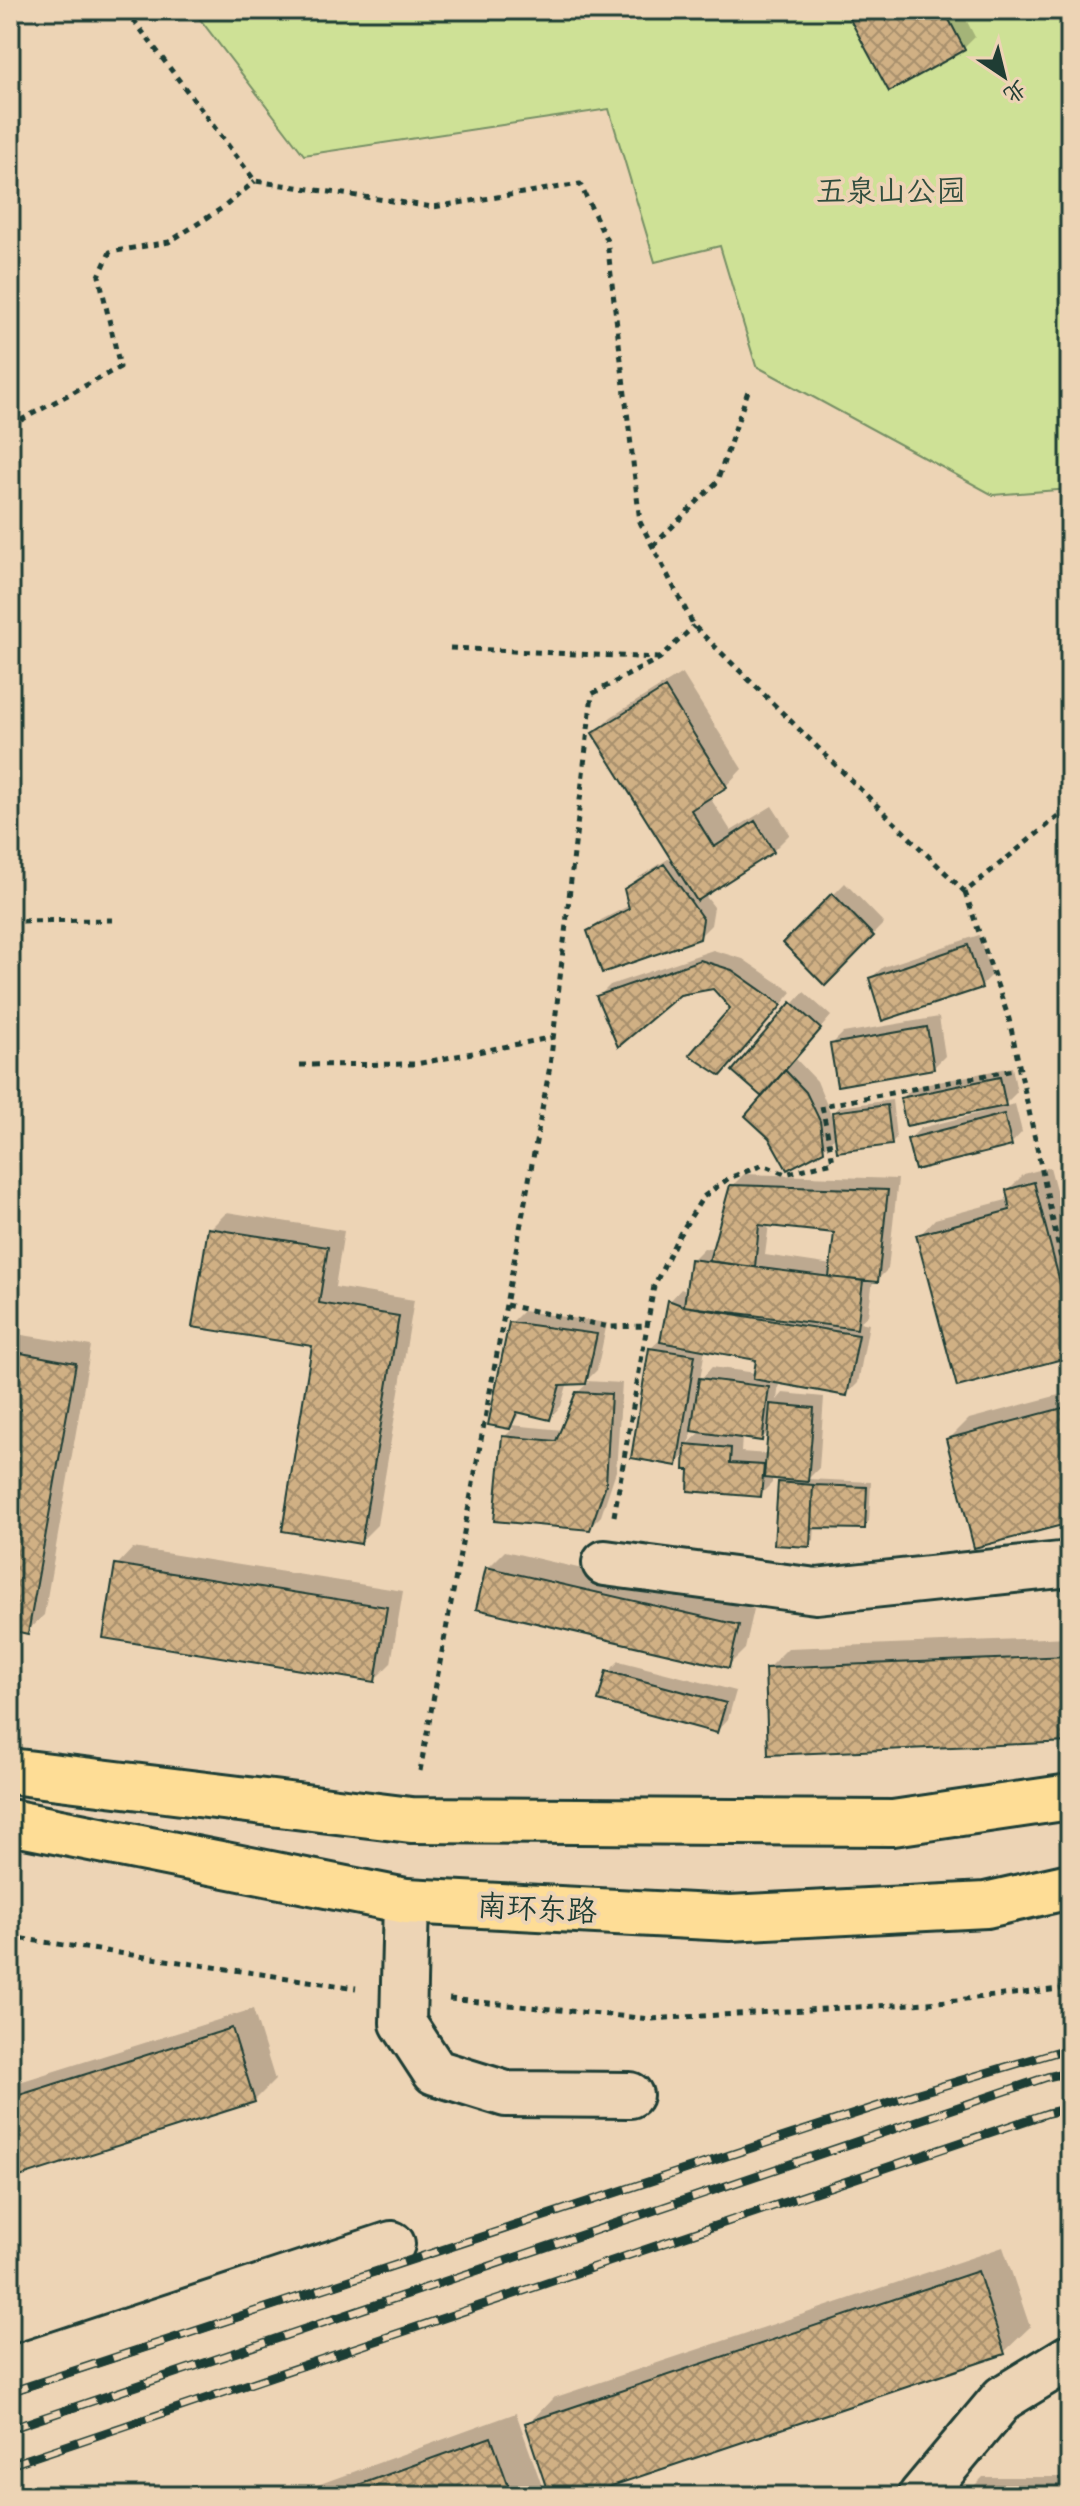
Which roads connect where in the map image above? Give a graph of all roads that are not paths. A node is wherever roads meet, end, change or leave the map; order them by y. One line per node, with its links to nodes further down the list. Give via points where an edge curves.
1 (605, 1563): 2 (lane, via 816,1591)
2 (1070, 1564)
3 (10, 1771): 4 (highway, via 411,1820 893,1823)
4 (1070, 1797)
5 (10, 1822): 7 (highway, 南环东路)
6 (1070, 1886): 7 (highway, 南环东路, via 986,1905 730,1918)
7 (406, 1901): 8 (lane, via 403,2023 435,2072 506,2094)
8 (630, 2095)
9 (392, 2244): 11 (lane)
10 (1070, 2357): 12 (lane, via 1003,2398)
11 (10, 2370)
12 (921, 2496)

